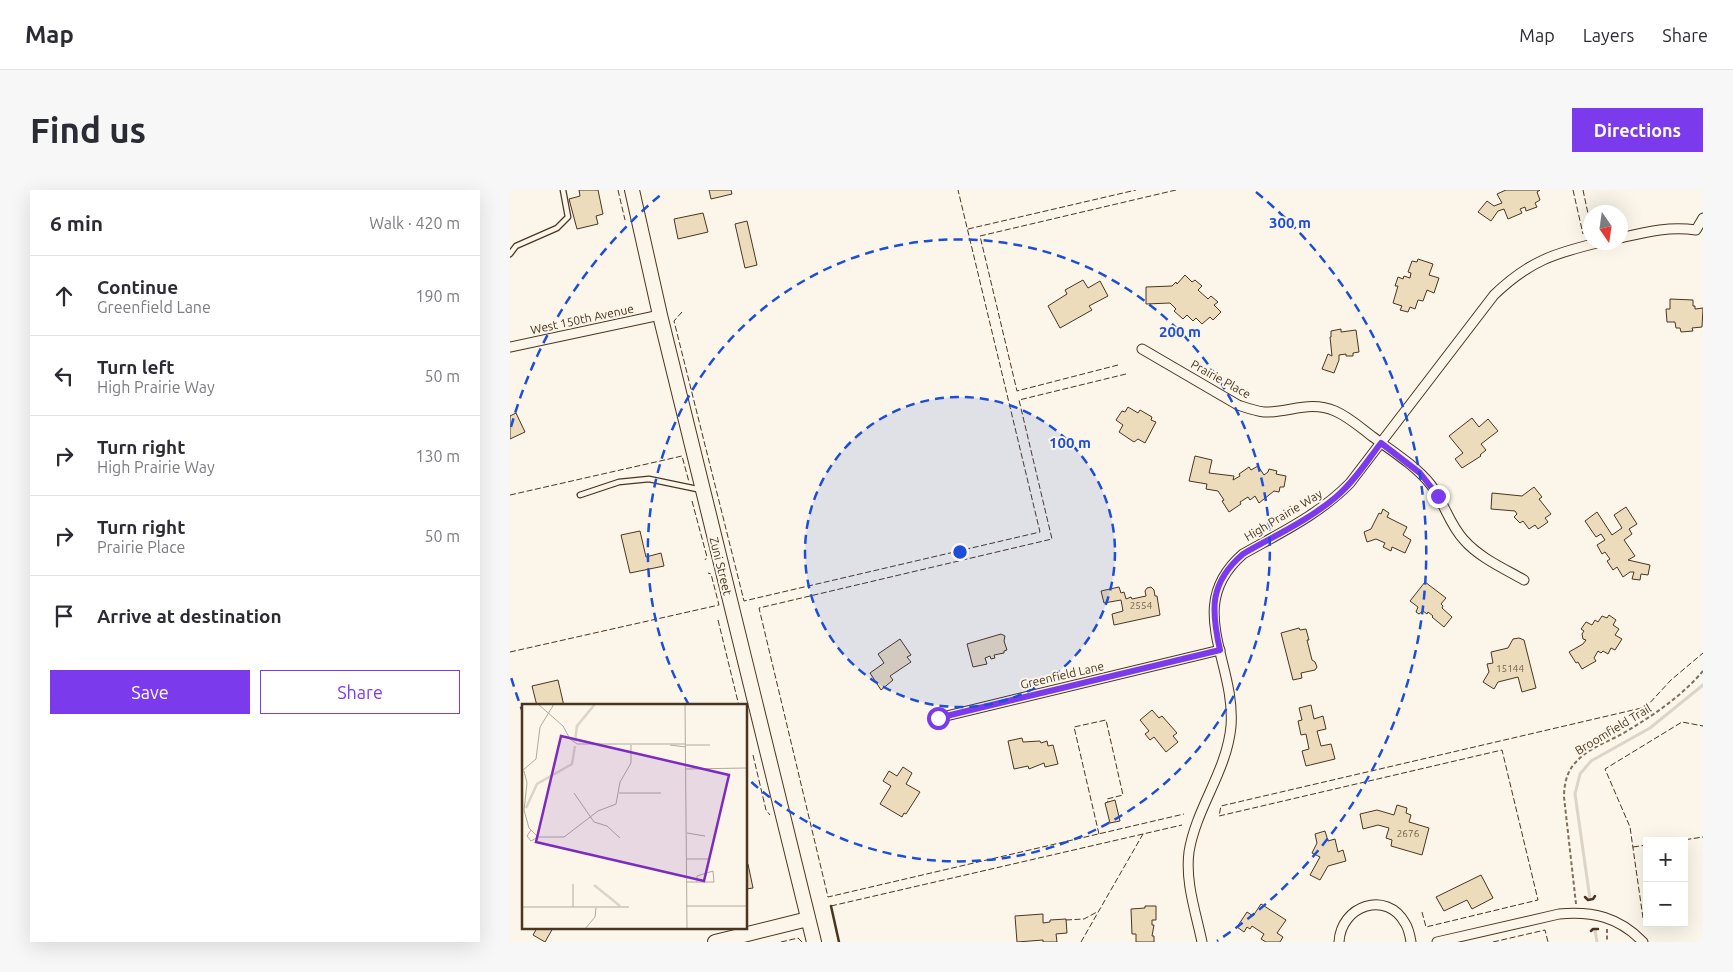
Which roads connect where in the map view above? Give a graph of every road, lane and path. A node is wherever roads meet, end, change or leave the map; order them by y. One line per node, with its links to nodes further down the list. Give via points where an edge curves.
1 (563, 190): 7 (lane, via 568,217 557,228 516,246)
2 (632, 190): 8 (street, Zuni Street)
3 (1703, 218): 4 (street)
4 (1699, 231): 5 (street, via 1671,228)
5 (1628, 236)
6 (1583, 246): 11 (street, High Prairie Way, via 1539,261 1508,281)
7 (510, 254)
8 (660, 315): 9 (street, West 150th Avenue); 12 (street, Zuni Street)
9 (510, 347)
10 (1142, 349): 11 (street, Prairie Place, via 1238,405 1265,412 1299,407 1324,408 1345,416)
11 (1381, 443): 14 (street, Prairie Place, via 1431,485 1454,526 1474,550); 15 (street, High Prairie Way, via 1338,496 1243,554 1224,574 1214,599 1213,614)
12 (702, 488): 13 (lane, via 649,479 619,482); 19 (street, Zuni Street)
13 (580, 495)
14 (1524, 580)
15 (1220, 650): 17 (street, Greenfield Lane); 23 (street, High Prairie Way, via 1231,708 1228,743 1194,834 1188,870)
16 (1703, 672): 18 (path, Broomfield Trail, via 1668,705 1583,755 1569,772 1564,797)
17 (938, 718)
18 (1577, 906)
19 (808, 919): 21 (street); 22 (street, Zuni Street)
20 (1607, 925): 27 (path)
21 (715, 942)
22 (814, 942)
23 (1202, 942)
24 (1339, 942): 25 (street, via 1343,924 1349,916 1365,906 1375,905 1399,915)
25 (1411, 942)
26 (1438, 942): 28 (street, via 1559,914 1577,913 1607,918 1624,926)
27 (1607, 942)
28 (1643, 942)

